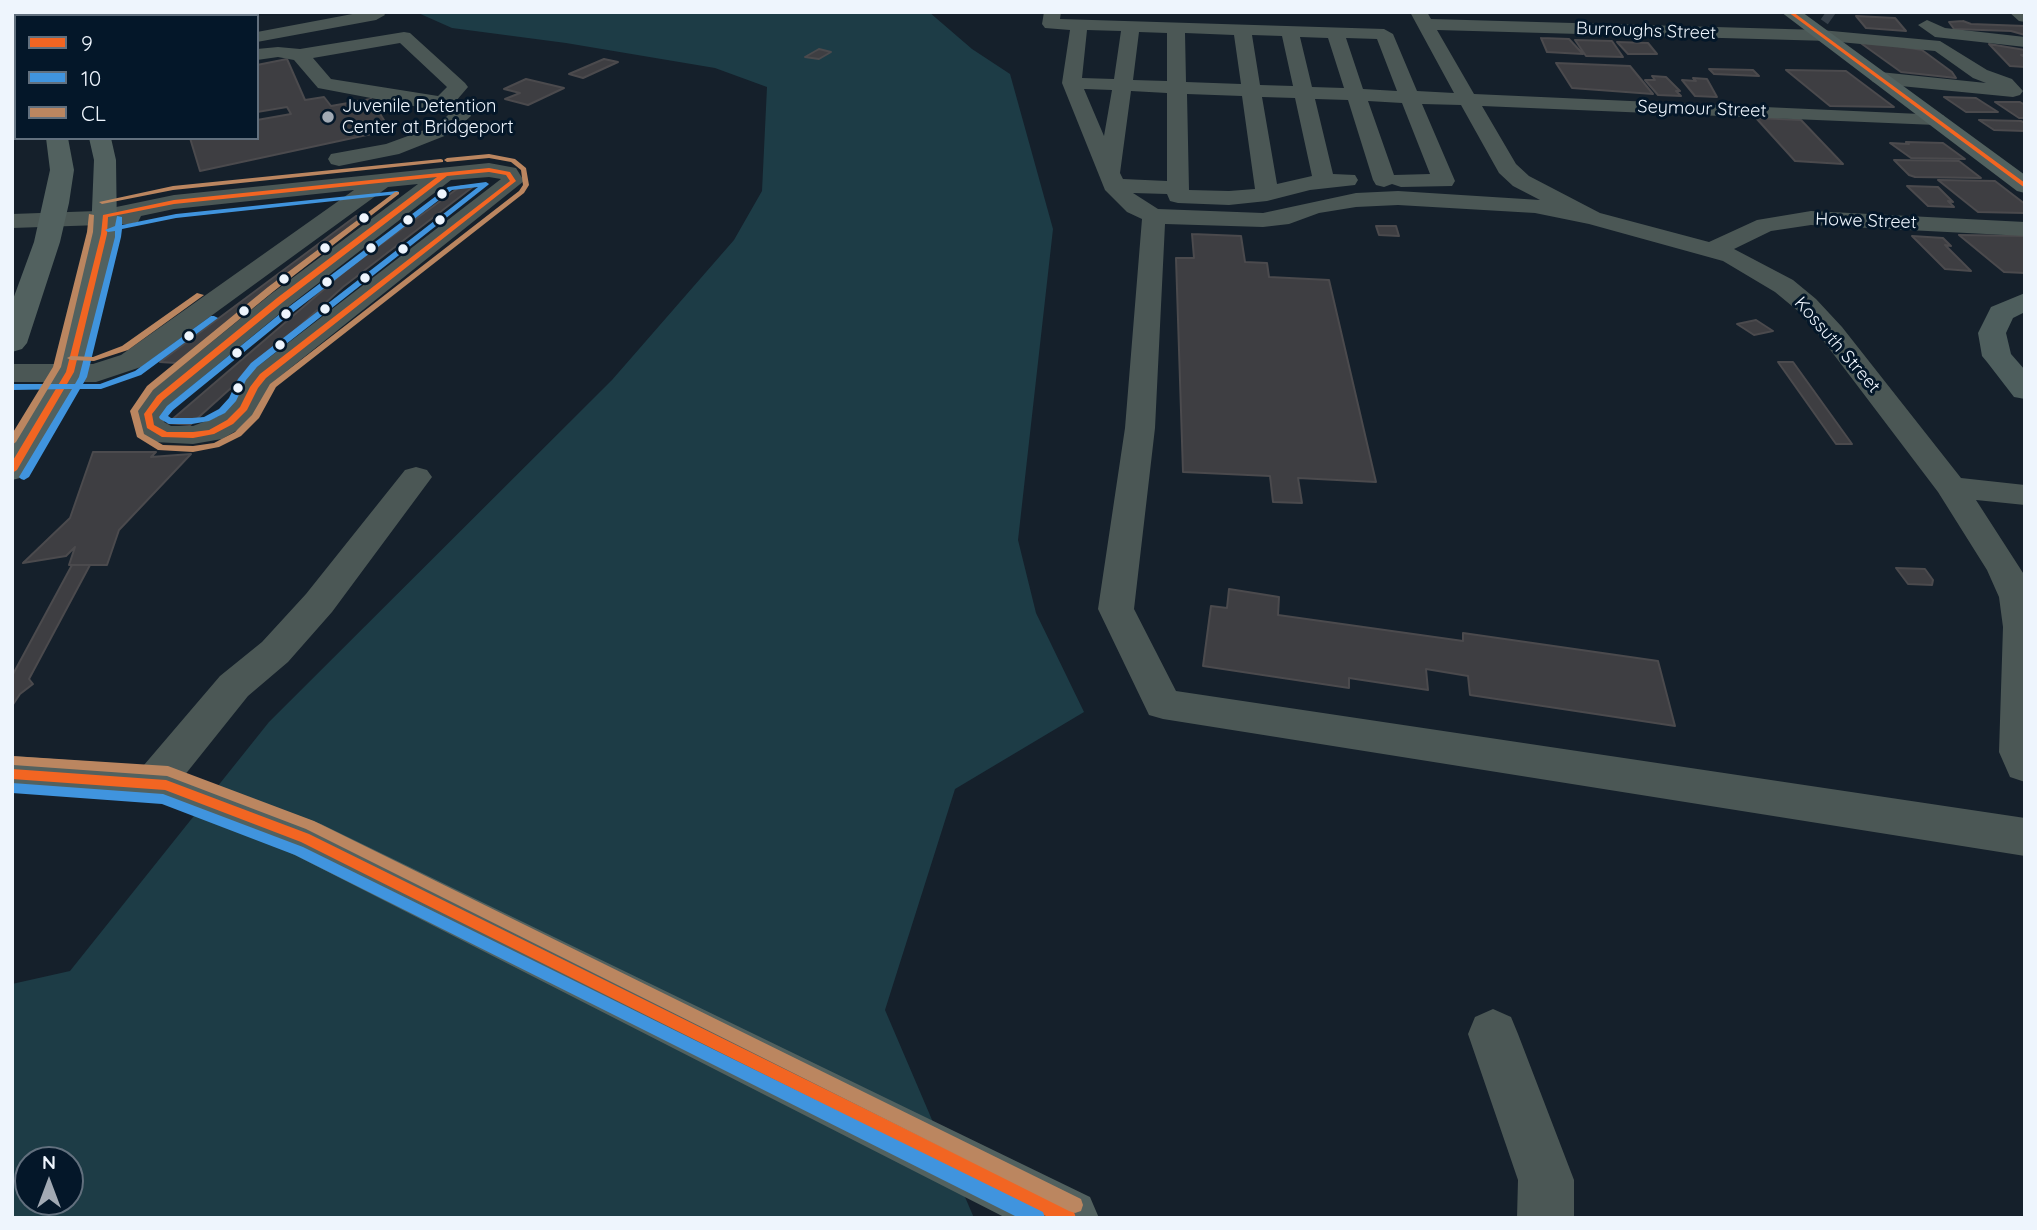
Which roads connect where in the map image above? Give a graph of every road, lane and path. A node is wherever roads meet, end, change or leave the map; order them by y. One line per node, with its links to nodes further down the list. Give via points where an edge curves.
1 (2017, 12): 7 (street)
2 (376, 15): 17 (street)
3 (1053, 16): 9 (street, via 1051,24)
4 (1998, 16): 7 (street)
5 (1421, 18): 8 (street, Burroughs Street); 31 (street, Kossuth Street)
6 (1916, 18): 18 (street, via 1941,33)
7 (2025, 18)
8 (1823, 22): 16 (street, via 1852,31); 22 (main road); 27 (street, via 1940,46 1980,74)
9 (1079, 25): 10 (street); 23 (street)
10 (1131, 26): 11 (street); 24 (street)
11 (1176, 28): 13 (street); 25 (street)
12 (394, 29): 19 (street)
13 (1242, 30): 14 (street); 26 (street)
14 (1290, 31): 15 (street); 28 (street)
15 (1335, 33): 29 (street); 30 (street, via 1384,34)
16 (1905, 36)
17 (259, 37)
18 (2025, 42)
19 (278, 52): 20 (street); 21 (street)
20 (259, 55)
21 (300, 55): 32 (street, via 325,84); 32 (street, via 404,37 458,87)
22 (1880, 78): 27 (street); 33 (main road)
23 (1072, 83): 24 (street, Seymour Street); 39 (street)
24 (1123, 85): 25 (street, Seymour Street); 39 (street)
25 (1176, 88): 26 (street, Seymour Street); 46 (street)
26 (1251, 90): 28 (street, Seymour Street); 44 (street)
27 (2019, 92)
28 (1306, 93): 29 (street, Seymour Street); 41 (street)
29 (1356, 94): 30 (street, Seymour Street); 40 (street)
30 (1411, 97): 31 (street, Seymour Street); 40 (street, via 1444,181)
31 (1468, 99): 33 (street, Seymour Street); 37 (street, Kossuth Street)
32 (443, 103): 36 (street, via 459,108 461,116 445,129 391,149)
33 (1936, 119): 42 (main road)
34 (57, 140): 48 (main road, via 62,170)
35 (100, 140): 47 (main road)
36 (339, 159)
37 (1507, 168): 45 (street, via 1502,195); 49 (street, Kossuth Street, via 1540,193)
38 (445, 174): 38 (street, via 489,170 508,173 513,181 263,376 230,422 193,436 165,436 150,426 148,414 172,386); 43 (street)
39 (1112, 180): 46 (street); 46 (street, via 1135,207)
40 (1384, 180): 41 (street)
41 (1324, 182): 44 (street)
42 (2025, 186)
43 (374, 187): 47 (street, via 158,215); 55 (street, via 131,361 96,373)
44 (1268, 194): 46 (street, via 1178,196)
45 (1473, 201): 46 (street, via 1356,200 1263,220); 49 (street, via 1547,207)
46 (1166, 202): 65 (street, via 1116,609 1163,704)
47 (105, 216): 48 (street); 55 (main road)
48 (53, 218): 50 (street); 54 (main road)
49 (1592, 218): 52 (street, Kossuth Street)
50 (12, 221)
51 (2025, 229): 52 (street, Howe Street, via 1811,218 1766,225)
52 (1714, 249): 60 (street, Kossuth Street, via 1763,272 1807,305)
53 (2025, 301): 57 (highway, via 2001,313 1992,333 1997,356)
54 (12, 343)
55 (70, 372): 56 (street); 58 (main road)
56 (12, 373)
57 (2025, 390)
58 (12, 470)
59 (416, 477): 64 (street, via 319,603 275,652 234,686)
60 (1951, 487): 61 (street); 62 (street, Kossuth Street, via 2017,597 2022,627 2020,752)
61 (2025, 495)
62 (2025, 765)
63 (12, 774): 64 (main road)
64 (159, 785): 67 (main road, via 305,838)
65 (2025, 837)
66 (1493, 1034): 68 (street, via 1546,1180)
67 (1058, 1212)
68 (1545, 1218)

